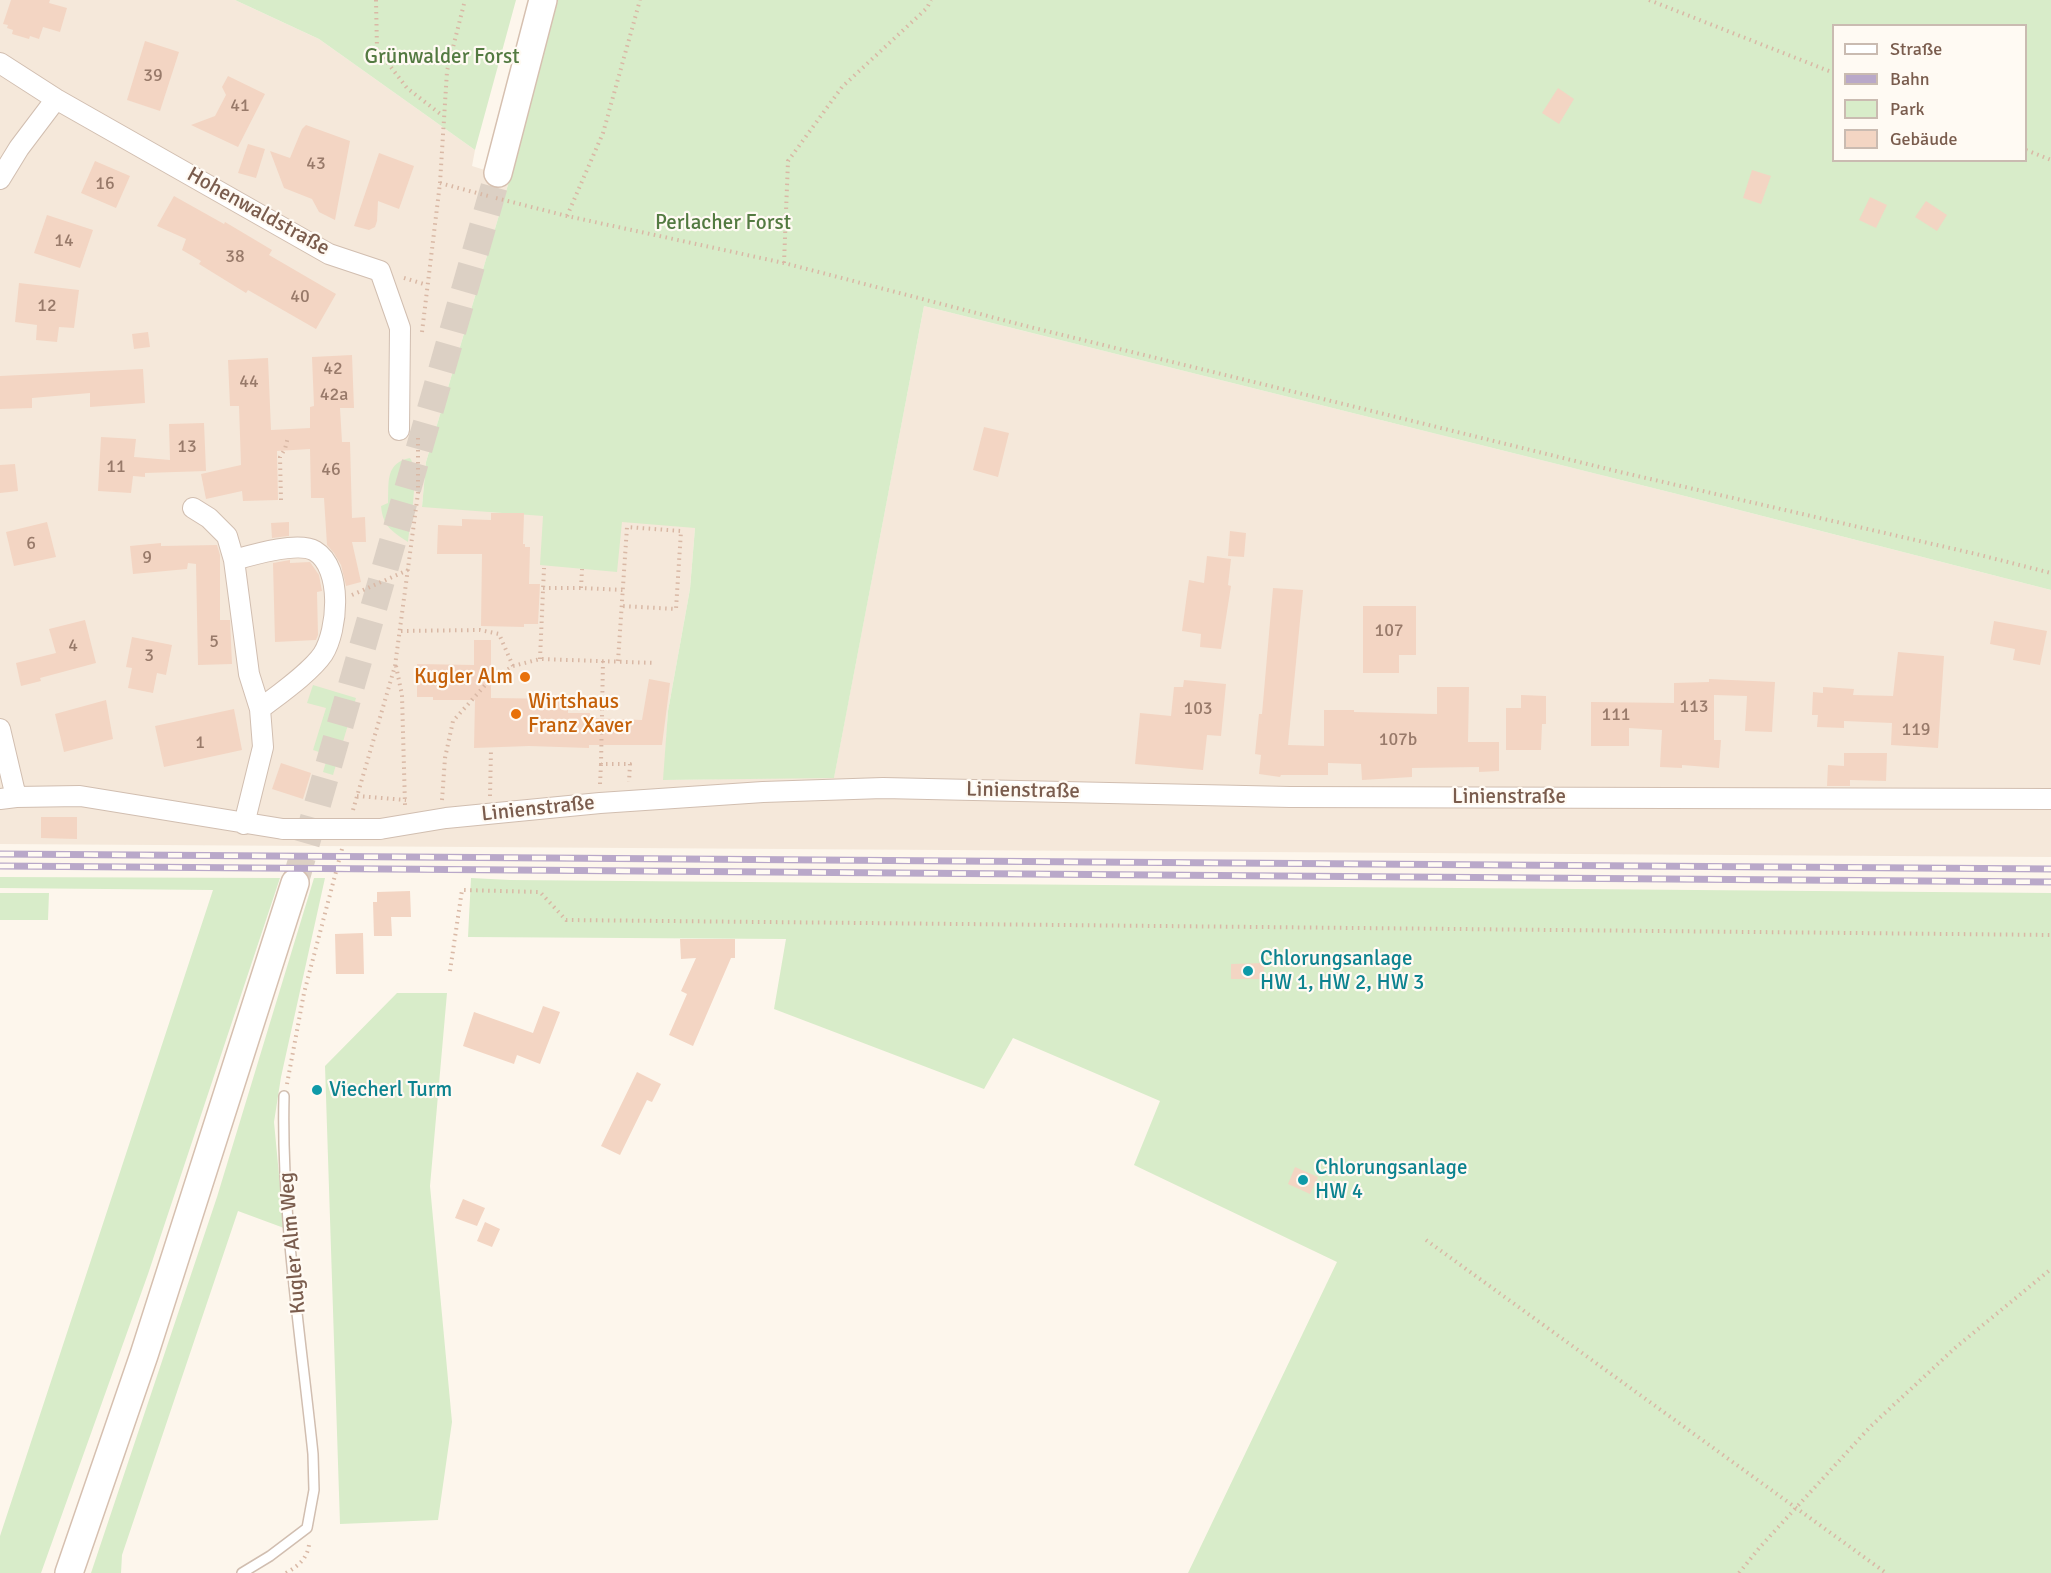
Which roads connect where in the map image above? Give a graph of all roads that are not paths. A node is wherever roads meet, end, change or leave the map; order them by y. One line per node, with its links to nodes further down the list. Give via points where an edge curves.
1 (543, 0): 4 (main road)
2 (0, 63): 3 (street, Hohenwaldstraße)
3 (56, 99): 5 (street); 6 (street, Hohenwaldstraße, via 329,254 380,271 399,328)
4 (498, 173)
5 (0, 179)
6 (409, 429)
7 (193, 508): 8 (street, via 227,536)
8 (234, 560): 9 (street, via 249,674); 9 (street, via 298,547 315,551 330,568 334,628 322,654)
9 (260, 709): 13 (street, via 263,747)
10 (0, 729): 11 (street)
11 (8, 798): 13 (street, Linienstraße, via 80,796)
12 (2051, 799): 13 (street, Linienstraße, bridge, via 1302,797 883,788 629,801 446,818 380,829 283,829)
13 (244, 824)
14 (295, 883): 16 (main road, via 144,1355)
15 (284, 1096): 17 (lane, Kugler Alm Weg, via 290,1231 314,1490 306,1528)
16 (69, 1573)
17 (242, 1573)

